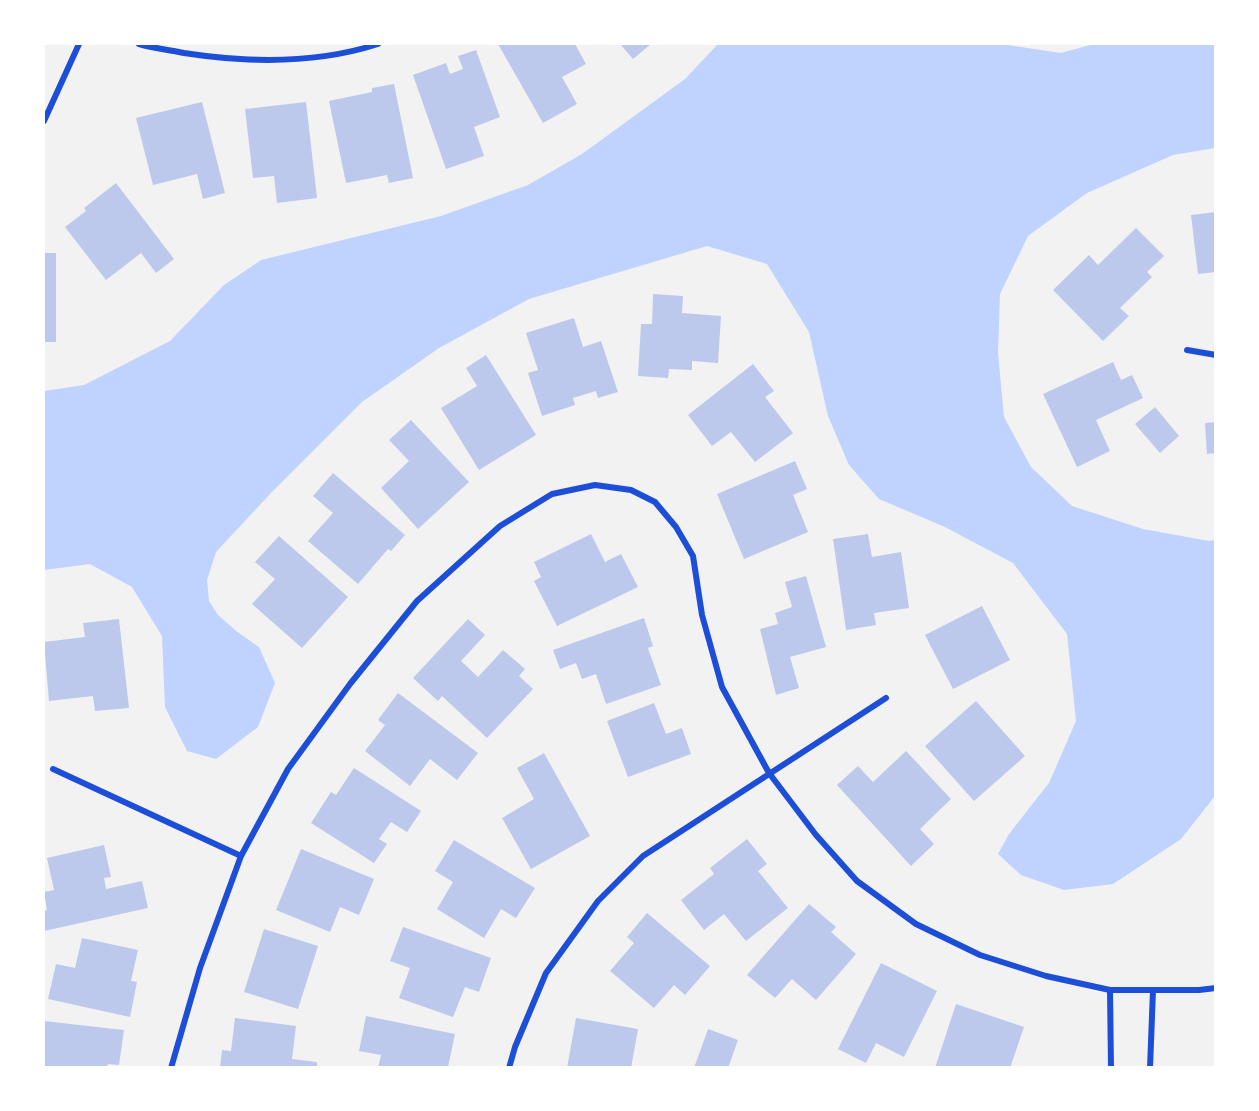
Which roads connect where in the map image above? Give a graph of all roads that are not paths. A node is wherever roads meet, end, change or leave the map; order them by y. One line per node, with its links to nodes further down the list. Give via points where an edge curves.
1 (79, 44): 4 (street)
2 (138, 44): 3 (street, via 218,58 287,61)
3 (378, 44)
4 (44, 121)
5 (1187, 350): 6 (street)
6 (1215, 355)
7 (886, 698): 9 (street)
8 (53, 769): 10 (street)
9 (769, 773): 10 (street, via 722,687 702,615 693,556 676,527 655,502 631,490 595,485 552,494 500,526 417,601 288,769); 12 (street, via 857,881 916,924 980,955 1046,976); 15 (street, via 643,856 598,901 546,973)
10 (241, 856): 14 (street, via 200,968)
11 (1215, 988): 13 (street)
12 (1110, 990): 13 (street); 16 (street)
13 (1153, 990): 17 (street)
14 (171, 1068)
15 (509, 1068)
16 (1111, 1068)
17 (1150, 1068)

